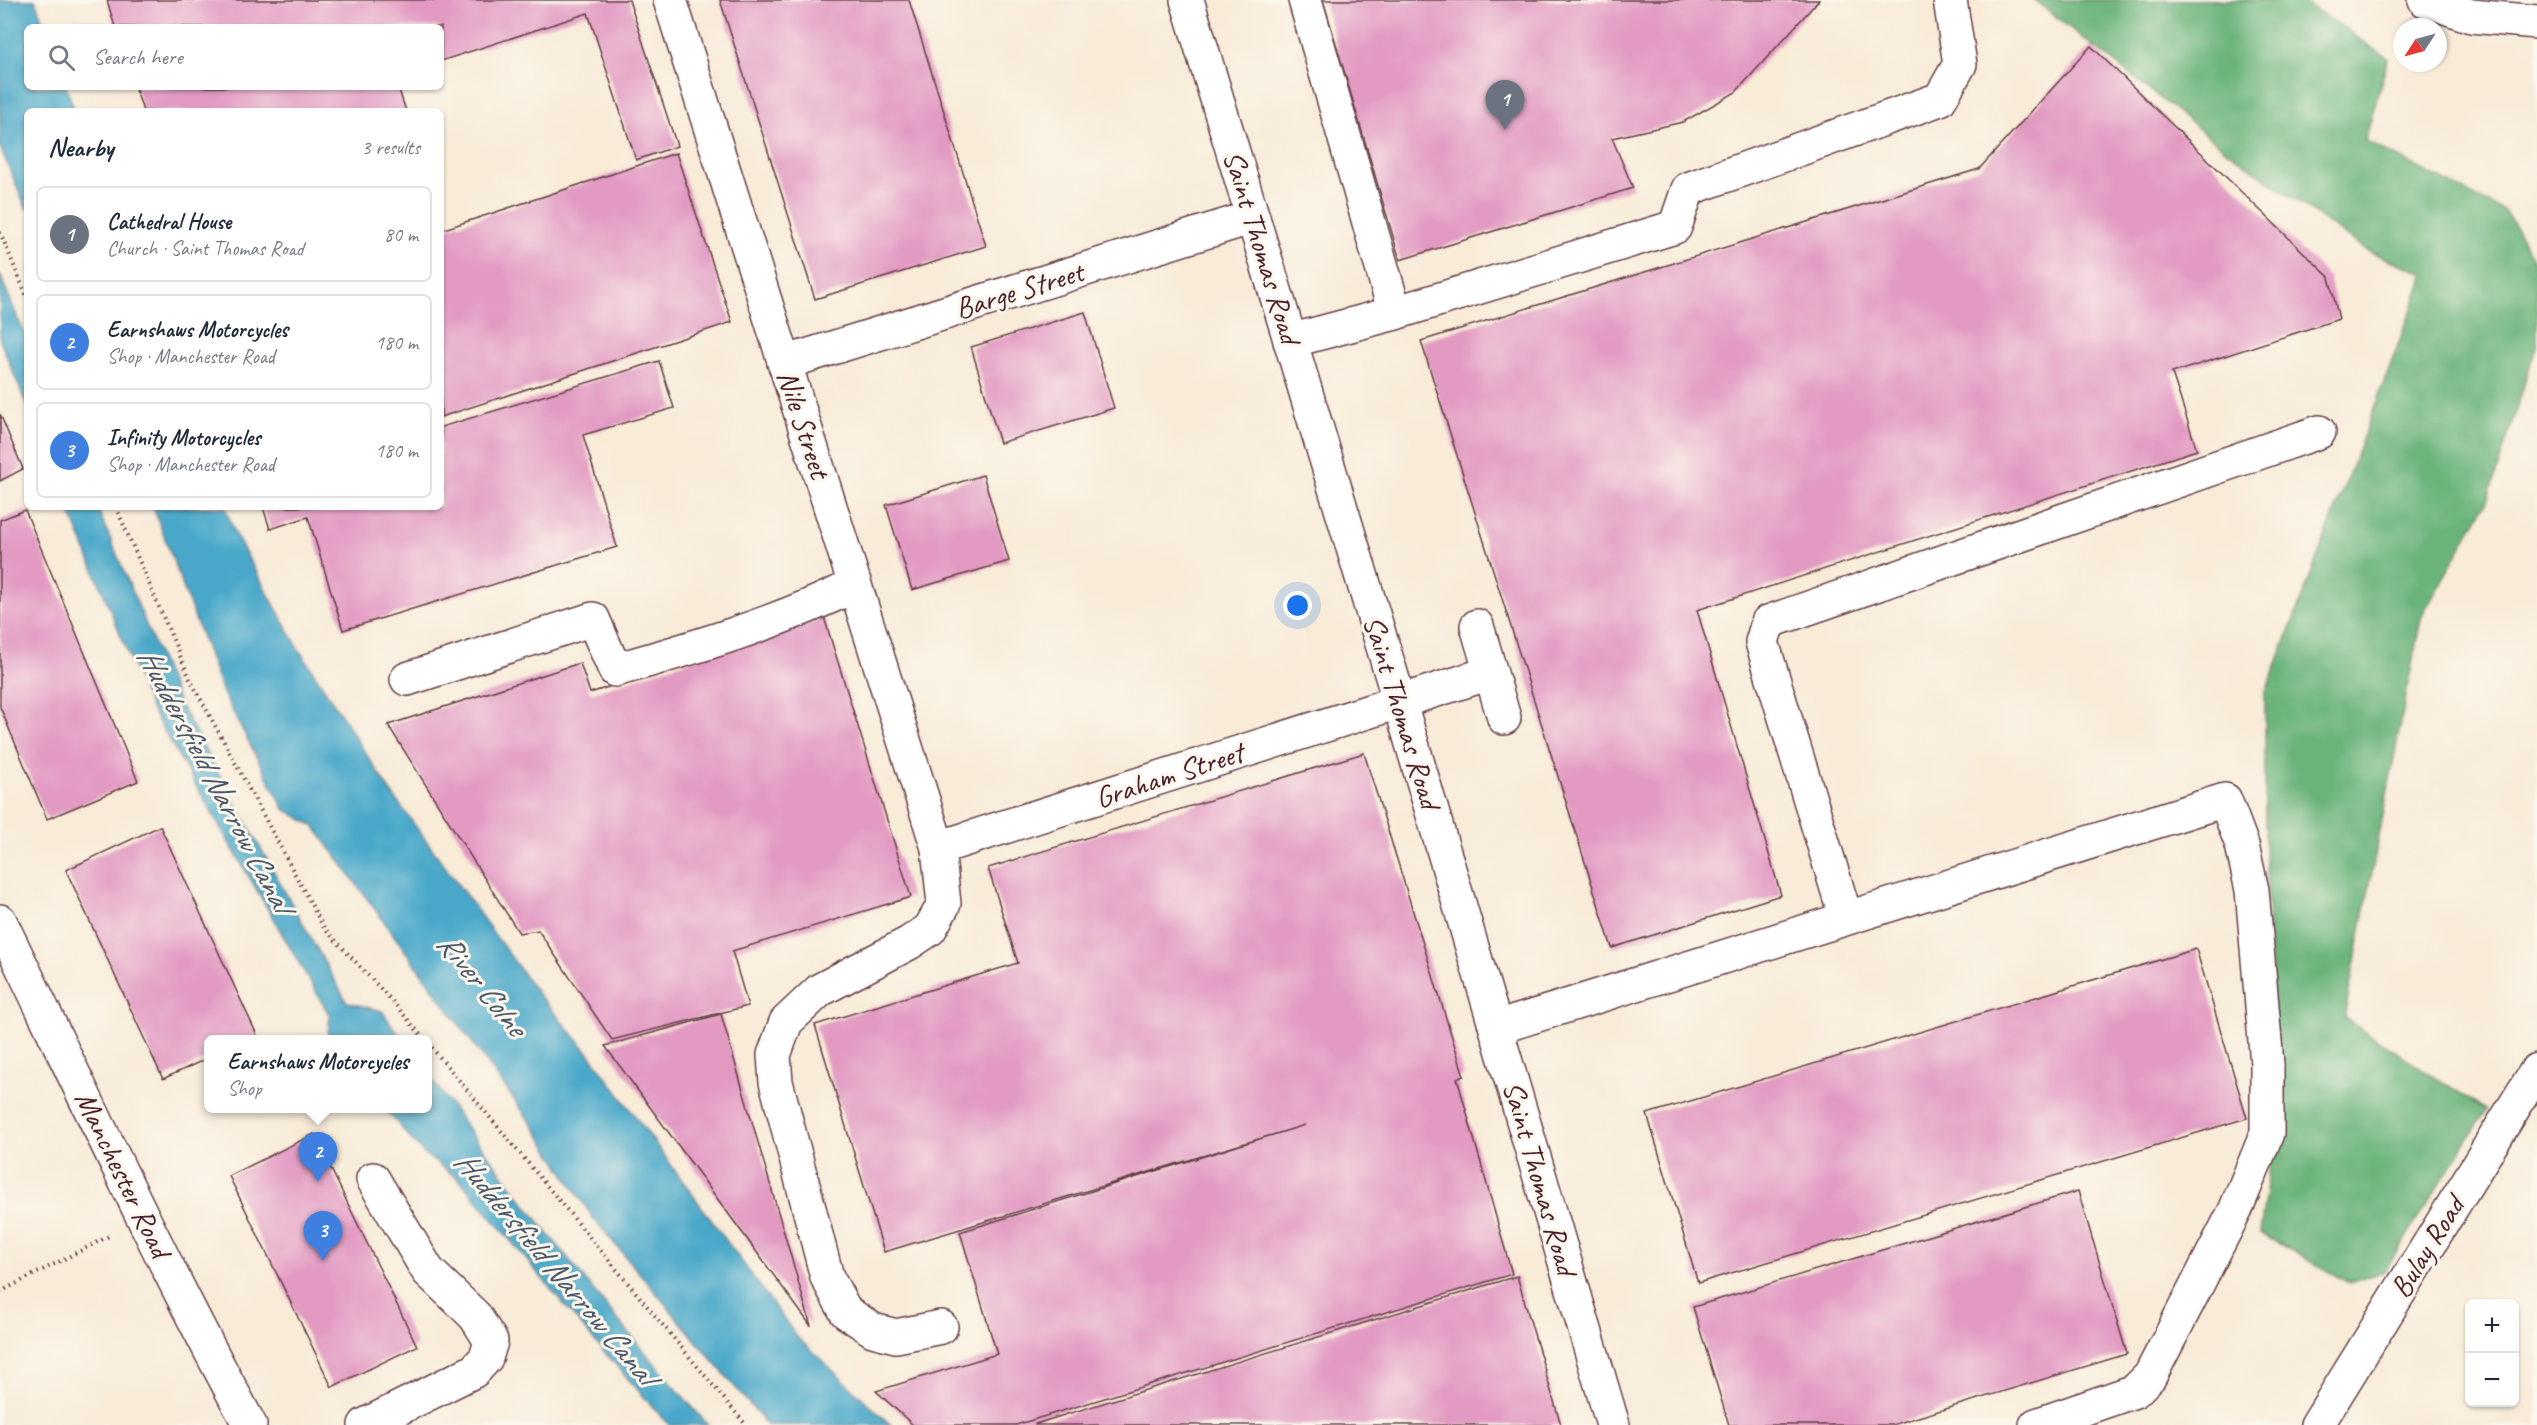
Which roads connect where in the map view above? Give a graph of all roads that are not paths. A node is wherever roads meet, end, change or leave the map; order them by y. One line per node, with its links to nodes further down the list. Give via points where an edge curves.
1 (670, 0): 10 (main road, Nile Street)
2 (1187, 0): 7 (main road, Saint Thomas Road)
3 (1305, 0): 8 (main road)
4 (1950, 0): 8 (main road, via 1960,64 1940,99 1688,189 1675,227)
5 (2425, 0): 6 (main road, via 2471,16)
6 (2537, 22)
7 (1253, 217): 9 (main road, Saint Thomas Road); 10 (main road, Barge Street)
8 (1395, 313): 9 (main road)
9 (1290, 341): 16 (main road, Saint Thomas Road)
10 (784, 363): 12 (main road, Nile Street)
11 (2319, 432): 19 (main road, via 1768,622 1762,642)
12 (855, 585): 15 (main road, via 756,627 615,670 593,619); 18 (main road, Nile Street)
13 (1476, 626): 14 (main road)
14 (1490, 673): 16 (main road, Graham Street); 17 (main road)
15 (407, 679)
16 (1400, 703): 18 (main road, Graham Street); 21 (main road, Saint Thomas Road)
17 (1504, 718)
18 (938, 848): 24 (main road, Nile Street, via 944,904 930,929 820,990 786,1022 774,1055 776,1082 826,1277 846,1312 873,1330 896,1336)
19 (1846, 918): 21 (main road); 28 (main road, via 2225,800 2252,890 2267,1064 2267,1133 2235,1211 2150,1376 2135,1391)
20 (0, 921): 25 (main road, Manchester Road)
21 (1496, 1028): 27 (main road, Saint Thomas Road)
22 (2537, 1070): 29 (main road, Bulay Road)
23 (373, 1179): 26 (main road, via 428,1271 475,1316 491,1341 486,1358 474,1371)
24 (941, 1327)
25 (250, 1425)
26 (365, 1425)
27 (1612, 1425)
28 (2036, 1425)
29 (2317, 1425)

